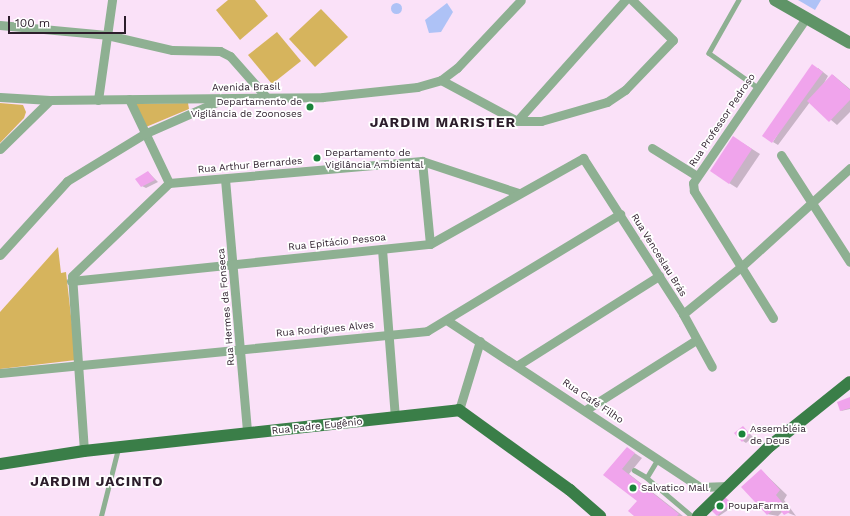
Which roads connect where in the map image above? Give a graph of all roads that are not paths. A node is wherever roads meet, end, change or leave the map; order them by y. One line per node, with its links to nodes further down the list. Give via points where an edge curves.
1 (521, 0): 11 (street, via 457,68)
2 (625, 0): 19 (street)
3 (632, 0): 19 (street, via 673,40 625,90 607,102 541,122)
4 (739, 0): 12 (lane, via 709,53)
5 (775, 0): 7 (street)
6 (112, 2): 9 (street)
7 (806, 18): 10 (street); 12 (street, Rua Professor Pedroso)
8 (0, 25): 9 (street)
9 (107, 35): 15 (street, via 172,50 225,52); 18 (street)
10 (850, 43)
11 (442, 80): 15 (street, Avenida Brasil, via 401,89); 19 (street)
12 (757, 87): 27 (street, Rua Professor Pedroso)
13 (0, 97): 17 (street, Avenida Brasil)
14 (226, 98): 15 (street, Avenida Brasil); 16 (street, Avenida Brasil); 20 (street)
15 (267, 98)
16 (129, 99): 18 (street, Avenida Brasil); 20 (street)
17 (50, 100): 18 (street, Avenida Brasil); 22 (street)
18 (98, 100)
19 (517, 121)
20 (144, 134): 29 (street); 35 (street, via 67,181)
21 (652, 148): 27 (street)
22 (0, 149)
23 (781, 155): 31 (street)
24 (584, 158): 30 (street, Rua Epitácio Pessoa); 32 (street, Rua Venceslau Brás)
25 (422, 161): 28 (street, Rua Arthur Bernardes); 30 (street, Rua Arthur Bernardes); 33 (street)
26 (850, 168): 31 (street)
27 (697, 176): 38 (street, Rua Professor Pedroso, via 694,191)
28 (225, 179): 29 (street, Rua Arthur Bernardes); 37 (street, Rua Hermes da Fonseca)
29 (170, 183): 39 (street)
30 (518, 193): 33 (street, Rua Epitácio Pessoa)
31 (813, 205): 36 (street); 38 (street)
32 (620, 214): 40 (street, Rua Venceslau Brás); 43 (street, Rua Rodrigues Alves)
33 (430, 244): 34 (street, Rua Epitácio Pessoa)
34 (382, 249): 37 (street, Rua Epitácio Pessoa); 44 (street)
35 (0, 255)
36 (850, 262)
37 (234, 264): 39 (street, Rua Epitácio Pessoa); 47 (street, Rua Hermes da Fonseca)
38 (742, 266): 41 (street); 42 (street, Rua Professor Pedroso)
39 (72, 276): 49 (street)
40 (659, 276): 41 (street, Rua Venceslau Brás); 48 (street)
41 (683, 314): 45 (street, Rua Venceslau Brás)
42 (773, 318)
43 (448, 321): 44 (street, Rua Rodrigues Alves, via 427,331); 46 (street, Rua Café Filho)
44 (388, 334): 47 (street, Rua Rodrigues Alves); 57 (street)
45 (696, 340): 50 (street, Rua Venceslau Brás); 55 (street)
46 (480, 341): 48 (street, Rua Café Filho); 56 (street)
47 (241, 348): 49 (street, Rua Rodrigues Alves); 58 (street, Rua Hermes da Fonseca)
48 (518, 365): 55 (street, Rua Café Filho)
49 (78, 366): 51 (street, Rua Rodrigues Alves); 60 (street)
50 (712, 367)
51 (0, 373)
52 (850, 382): 54 (main road)
53 (850, 391): 54 (main road)
54 (825, 401): 65 (main road)
55 (587, 409): 61 (street, Rua Café Filho)
56 (459, 410): 57 (main road, Rua Padre Eugênio); 67 (main road, via 570,490)
57 (395, 418): 58 (main road, Rua Padre Eugênio)
58 (247, 433): 59 (main road, Rua Padre Eugênio)
59 (118, 447): 60 (main road, Rua Padre Eugênio); 66 (lane)
60 (84, 451): 62 (main road, Rua Padre Eugênio)
61 (659, 458): 64 (lane); 65 (street, Rua Café Filho, via 700,487)
62 (0, 464)
63 (634, 470): 64 (lane)
64 (646, 477): 68 (lane)
65 (728, 486): 69 (main road)
66 (101, 516)
67 (600, 516)
68 (692, 516)
69 (698, 516)

